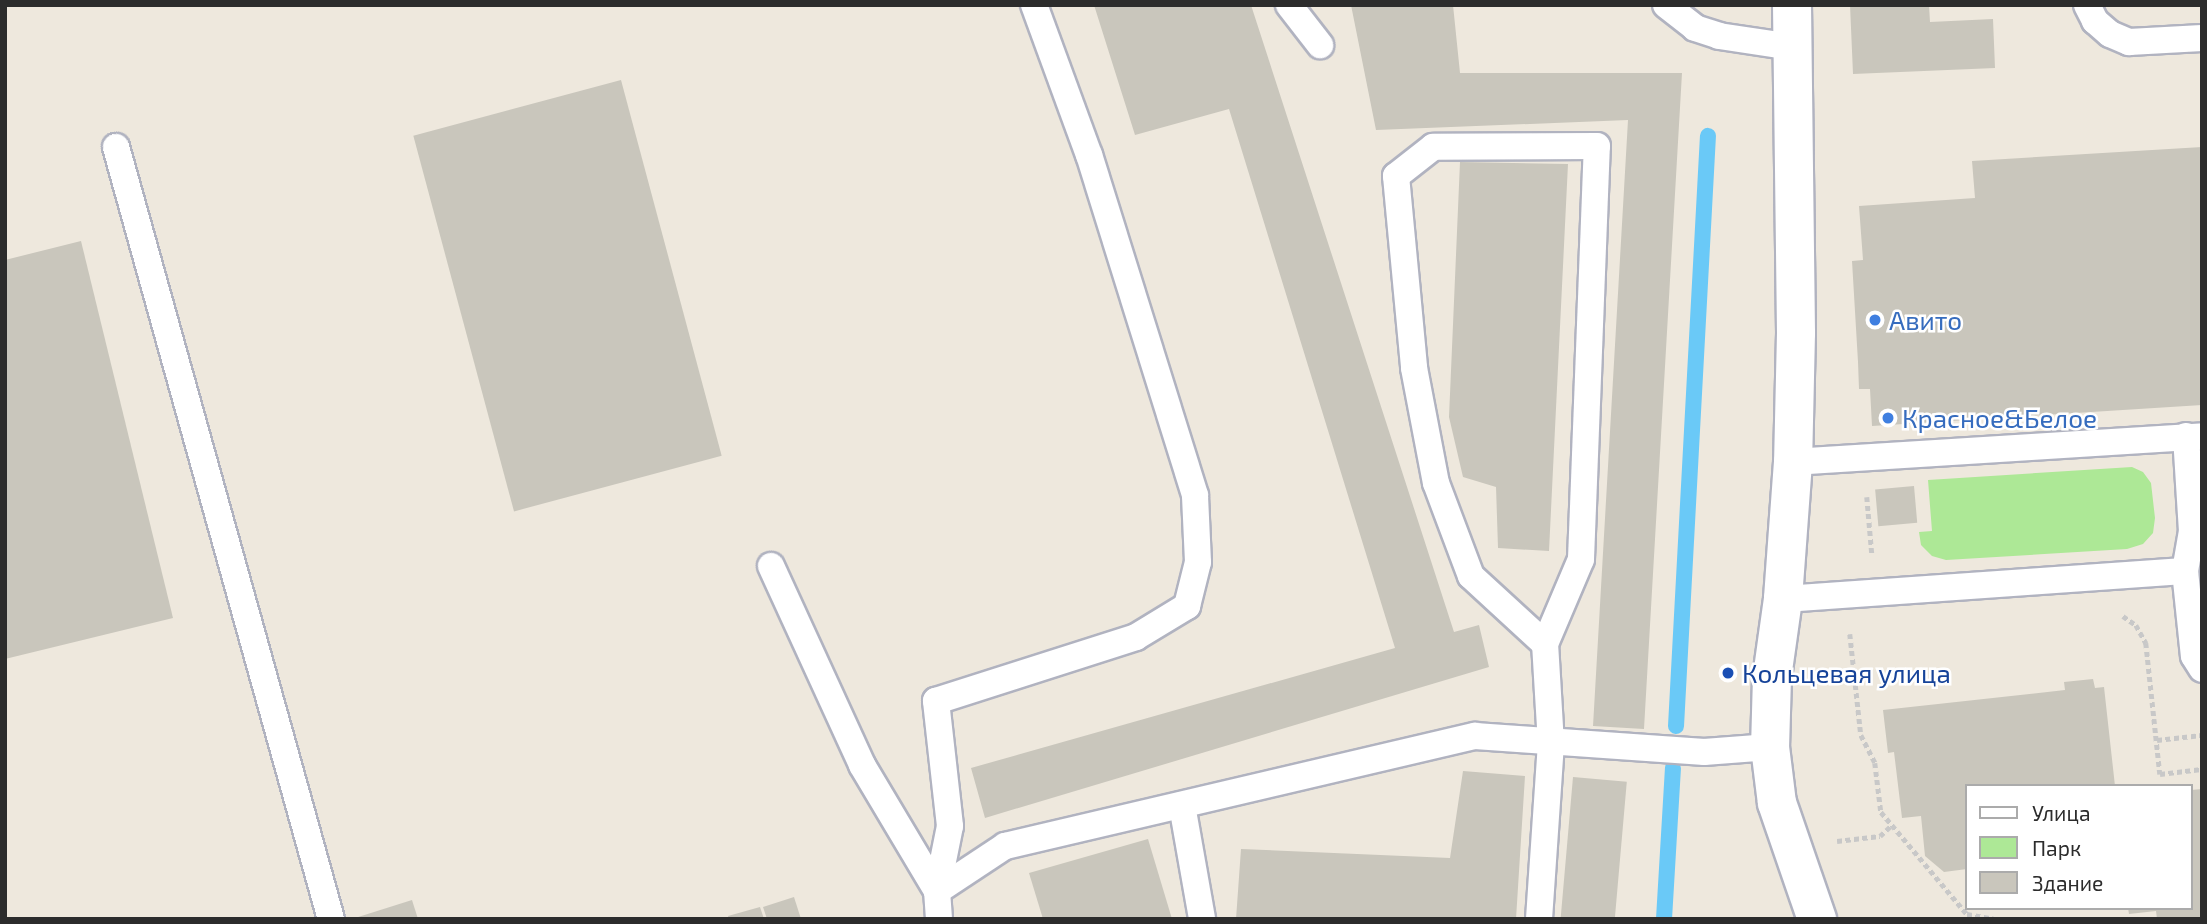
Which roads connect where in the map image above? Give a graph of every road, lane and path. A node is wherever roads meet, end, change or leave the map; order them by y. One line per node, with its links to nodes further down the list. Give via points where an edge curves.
1 (1034, 5): 31 (lane, via 1089,155 1195,495 1198,562 1187,606 1136,637 936,701 950,826)
2 (1289, 5): 7 (lane)
3 (1666, 5): 8 (lane, via 1695,28 1719,36)
4 (1792, 5): 8 (street)
5 (2087, 5): 6 (lane, via 2095,21 2129,42)
6 (2202, 38)
7 (1320, 45)
8 (1793, 47): 12 (street)
9 (116, 147): 32 (lane)
10 (2194, 436): 11 (lane); 14 (lane, via 2192,531)
11 (1864, 457): 12 (lane); 15 (path)
12 (1793, 462): 17 (street)
13 (771, 566): 31 (lane, via 862,765)
14 (2185, 572): 15 (lane); 22 (lane, via 2194,656)
15 (1875, 593): 16 (lane)
16 (1846, 595): 17 (lane); 20 (path)
17 (1783, 599): 26 (street, via 1772,677)
18 (2120, 614): 24 (path, via 2136,625 2146,643)
19 (1864, 632): 20 (path)
20 (1850, 633): 29 (path, via 1861,735 1875,763 1881,812)
21 (1545, 644): 21 (lane, via 1581,559 1597,146 1433,148 1396,176 1414,368 1436,483 1471,576); 25 (lane)
22 (2202, 668)
23 (2202, 735): 24 (path)
24 (2157, 740): 27 (path, via 2160,774)
25 (1551, 744): 26 (lane, via 1704,752); 28 (lane, via 1475,736); 35 (lane)
26 (1770, 747): 36 (street, via 1777,803)
27 (2202, 769)
28 (1182, 805): 31 (lane, via 1005,845); 34 (lane)
29 (1892, 825): 30 (path, via 1880,836); 37 (path, via 1967,914)
30 (1831, 842)
31 (937, 891): 33 (lane)
32 (331, 919)
33 (939, 919)
34 (1202, 919)
35 (1539, 919)
36 (1817, 919)
37 (1994, 919)

